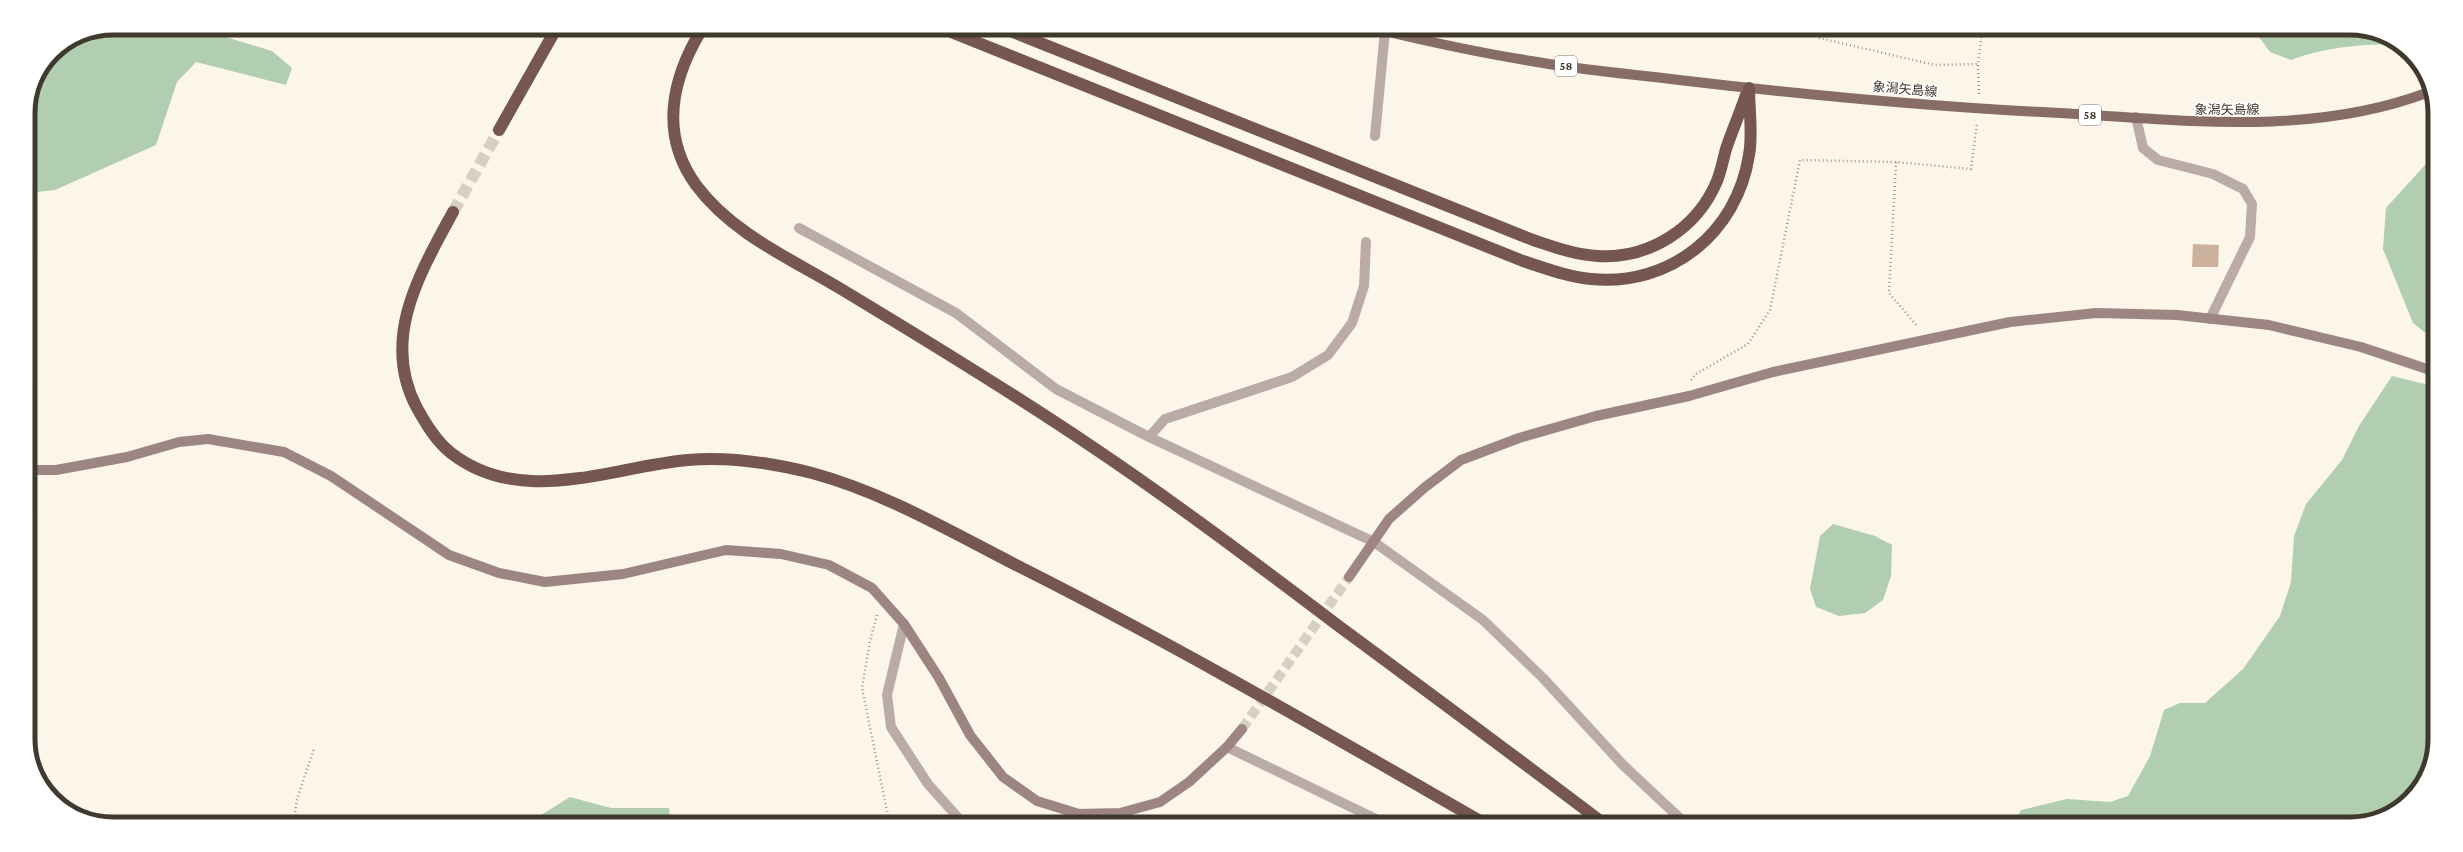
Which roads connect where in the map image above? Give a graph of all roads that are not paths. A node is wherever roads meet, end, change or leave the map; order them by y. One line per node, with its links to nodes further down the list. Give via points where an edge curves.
1 (553, 35): 10 (highway)
2 (699, 35): 27 (highway, via 685,59 674,91 673,125 680,154 694,182 717,210 753,237 982,374 1094,447 1214,532)
3 (958, 35): 7 (highway, via 1523,261 1591,279 1624,278 1657,271 1684,259 1708,239 1728,215 1748,161)
4 (1020, 35): 7 (highway, via 1533,240 1565,250 1598,256 1627,255 1656,246 1681,230 1701,209 1717,182 1726,148)
5 (1383, 35): 11 (street)
6 (1402, 35): 7 (main road, 象潟矢島線 / 58, via 1533,62)
7 (1749, 88): 9 (main road, 象潟矢島線 / 58, via 1979,109)
8 (2425, 93): 9 (main road, 象潟矢島線 / 58, via 2395,105 2322,117 2260,122 2180,122)
9 (2136, 118): 15 (street, via 2143,148 2158,160 2213,174 2243,189 2252,204 2250,237)
10 (499, 130)
11 (1375, 136)
12 (453, 212): 26 (highway, via 422,270 408,305 403,337 404,370 412,398 428,428 450,452 478,469 507,479 542,482 575,480 649,464 693,459 738,460 787,467 832,479 933,523 1117,616)
13 (799, 228): 17 (street, via 956,314 1056,389)
14 (1366, 242): 17 (street, via 1364,286 1352,323 1328,355 1292,377 1165,419)
15 (2210, 319): 16 (street, via 2269,325 2316,335); 19 (street, via 2177,315 2096,313 2010,322 1773,372 1596,416 1519,438 1461,460 1389,519)
16 (2428, 369)
17 (1149, 437): 19 (street)
18 (35, 470): 21 (street, via 56,470 126,457 179,442 201,440 284,452 331,476 448,555 499,573 545,582 623,574 726,550 781,554 829,566 872,588)
19 (1374, 542): 20 (street); 28 (street, via 1483,620 1543,678 1622,764)
20 (1349, 577)
21 (904, 624): 23 (street, via 939,678 970,735 1003,777 1037,801 1079,814 1120,813 1160,802 1189,782); 24 (street, via 887,695 891,727 928,784)
22 (1242, 729): 23 (street)
23 (1227, 747): 25 (street)
24 (957, 817)
25 (1372, 817)
26 (1473, 817)
27 (1596, 817)
28 (1679, 817)

